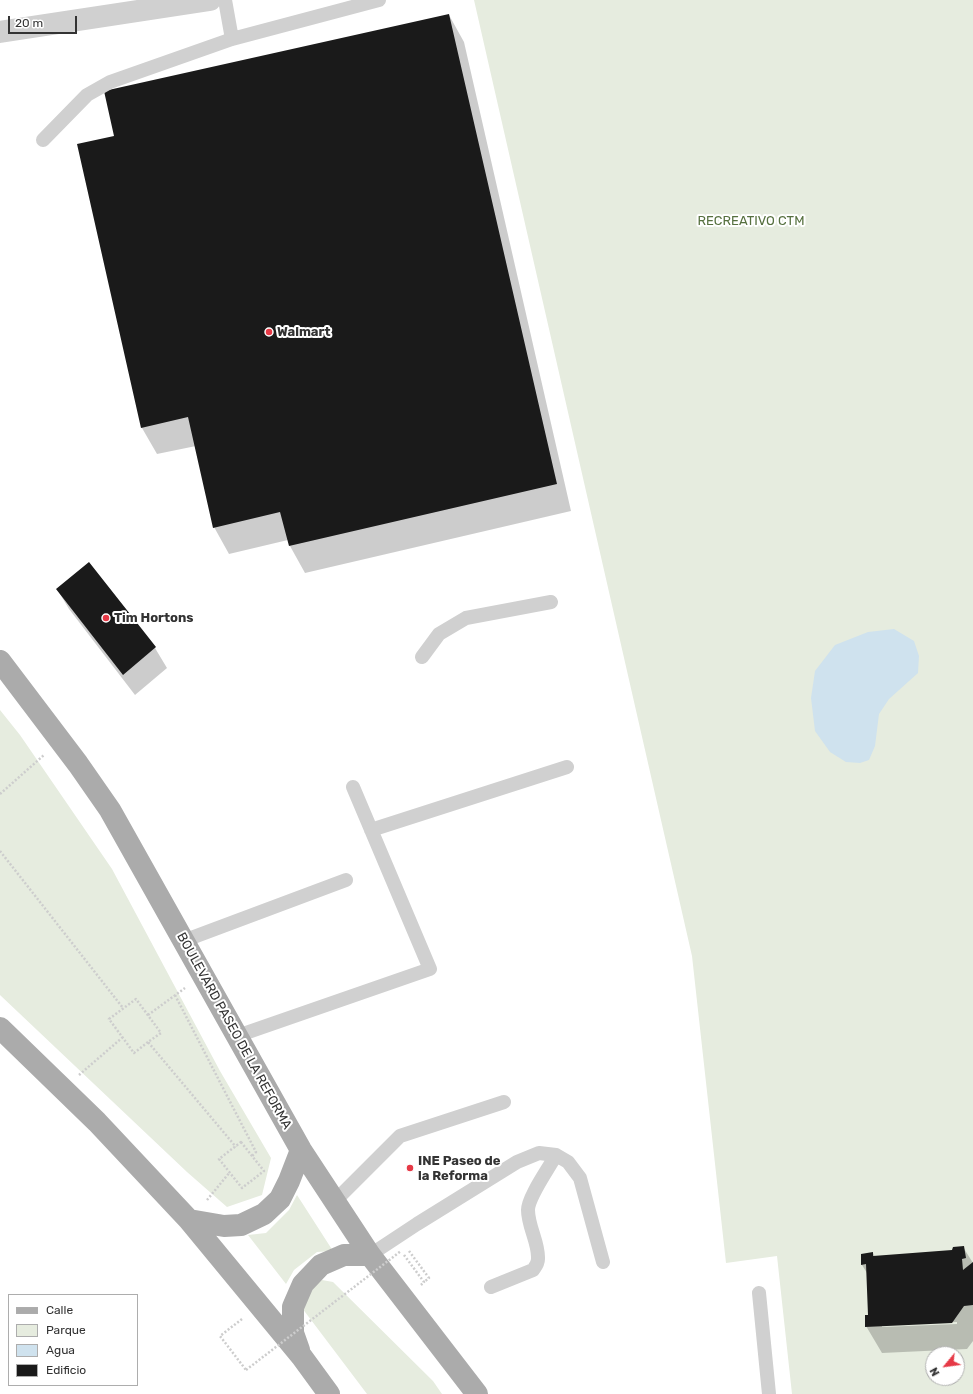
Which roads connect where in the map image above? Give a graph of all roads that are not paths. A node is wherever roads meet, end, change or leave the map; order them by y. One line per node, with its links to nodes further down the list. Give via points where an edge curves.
1 (210, 0): 4 (street)
2 (225, 0): 5 (lane)
3 (379, 0): 5 (lane)
4 (0, 32)
5 (232, 39): 6 (lane, via 110,82 87,95)
6 (43, 140)
7 (552, 602): 8 (lane, via 466,618 439,634)
8 (422, 657)
9 (0, 661): 14 (main road, BOULEVARD PASEO DE LA REFORMA, via 110,810)
10 (567, 767): 12 (lane)
11 (353, 787): 12 (lane)
12 (371, 830): 16 (lane, via 430,970)
13 (346, 880): 14 (lane)
14 (183, 941): 16 (main road, BOULEVARD PASEO DE LA REFORMA)
15 (0, 1028): 21 (main road, via 97,1122)
16 (237, 1036): 18 (main road, BOULEVARD PASEO DE LA REFORMA)
17 (504, 1102): 20 (lane, via 400,1136)
18 (301, 1150): 20 (main road, BOULEVARD PASEO DE LA REFORMA); 21 (main road, via 280,1199 264,1214 241,1225 224,1226)
19 (556, 1155): 22 (lane, via 539,1153 517,1162); 23 (lane, via 568,1162 580,1178); 24 (lane, via 530,1200 528,1209 538,1253 537,1265 532,1270)
20 (335, 1201): 22 (main road, BOULEVARD PASEO DE LA REFORMA)
21 (190, 1220): 26 (main road)
22 (370, 1254): 26 (main road, via 344,1255 321,1265 303,1284 293,1307 293,1333); 28 (main road, BOULEVARD PASEO DE LA REFORMA)
23 (603, 1262)
24 (491, 1287)
25 (759, 1293): 29 (lane)
26 (302, 1357): 27 (main road)
27 (329, 1394)
28 (477, 1394)
29 (769, 1394)

